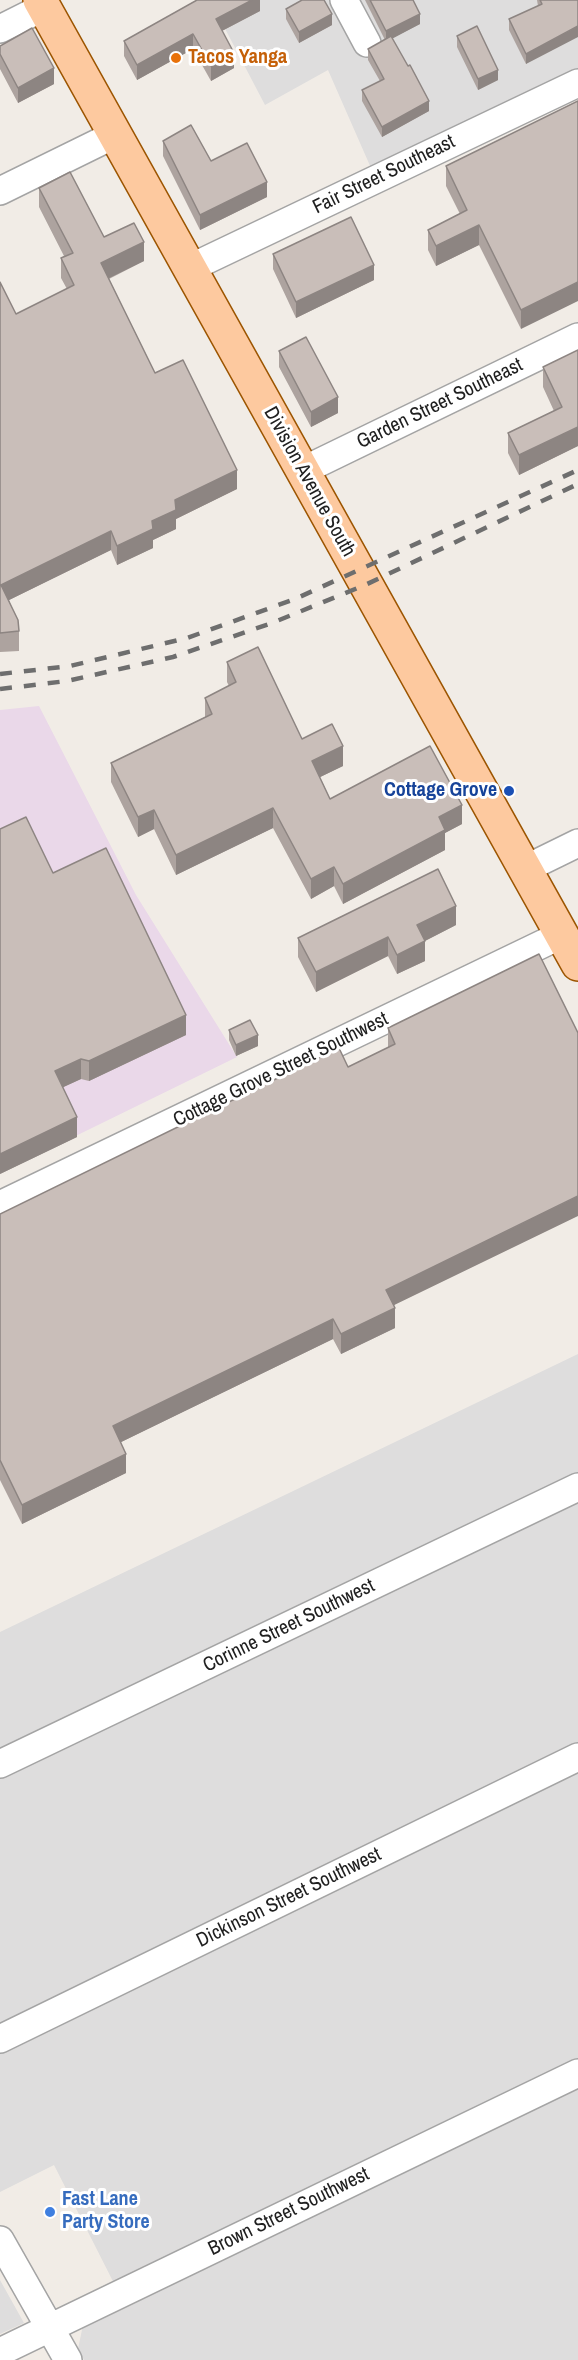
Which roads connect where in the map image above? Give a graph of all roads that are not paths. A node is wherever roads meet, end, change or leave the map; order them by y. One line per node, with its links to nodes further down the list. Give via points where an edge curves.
1 (344, 0): 4 (street)
2 (42, 3): 3 (street); 6 (main road, Division Avenue South)
3 (0, 29)
4 (367, 43)
5 (578, 83): 8 (street, Fair Street Southeast)
6 (116, 134): 7 (street); 8 (main road, Division Avenue South)
7 (0, 192)
8 (190, 268): 10 (main road, Division Avenue South)
9 (578, 337): 10 (street, Garden Street Southeast)
10 (302, 471): 12 (main road, Division Avenue South)
11 (578, 843): 12 (street)
12 (523, 870): 13 (main road, Division Avenue South)
13 (561, 935): 14 (main road, Division Avenue South); 15 (street, Cottage Grove Street Southwest)
14 (578, 964)
15 (0, 1205)
16 (578, 1487): 18 (street, Corinne Street Southwest)
17 (578, 1757): 19 (street, Dickinson Street Southwest)
18 (0, 1764)
19 (0, 2039)
20 (578, 2073): 22 (street, Brown Street Southwest)
21 (0, 2240): 22 (street)
22 (50, 2328): 23 (street, Brown Street Southwest); 24 (street)
23 (0, 2352)
24 (68, 2360)

